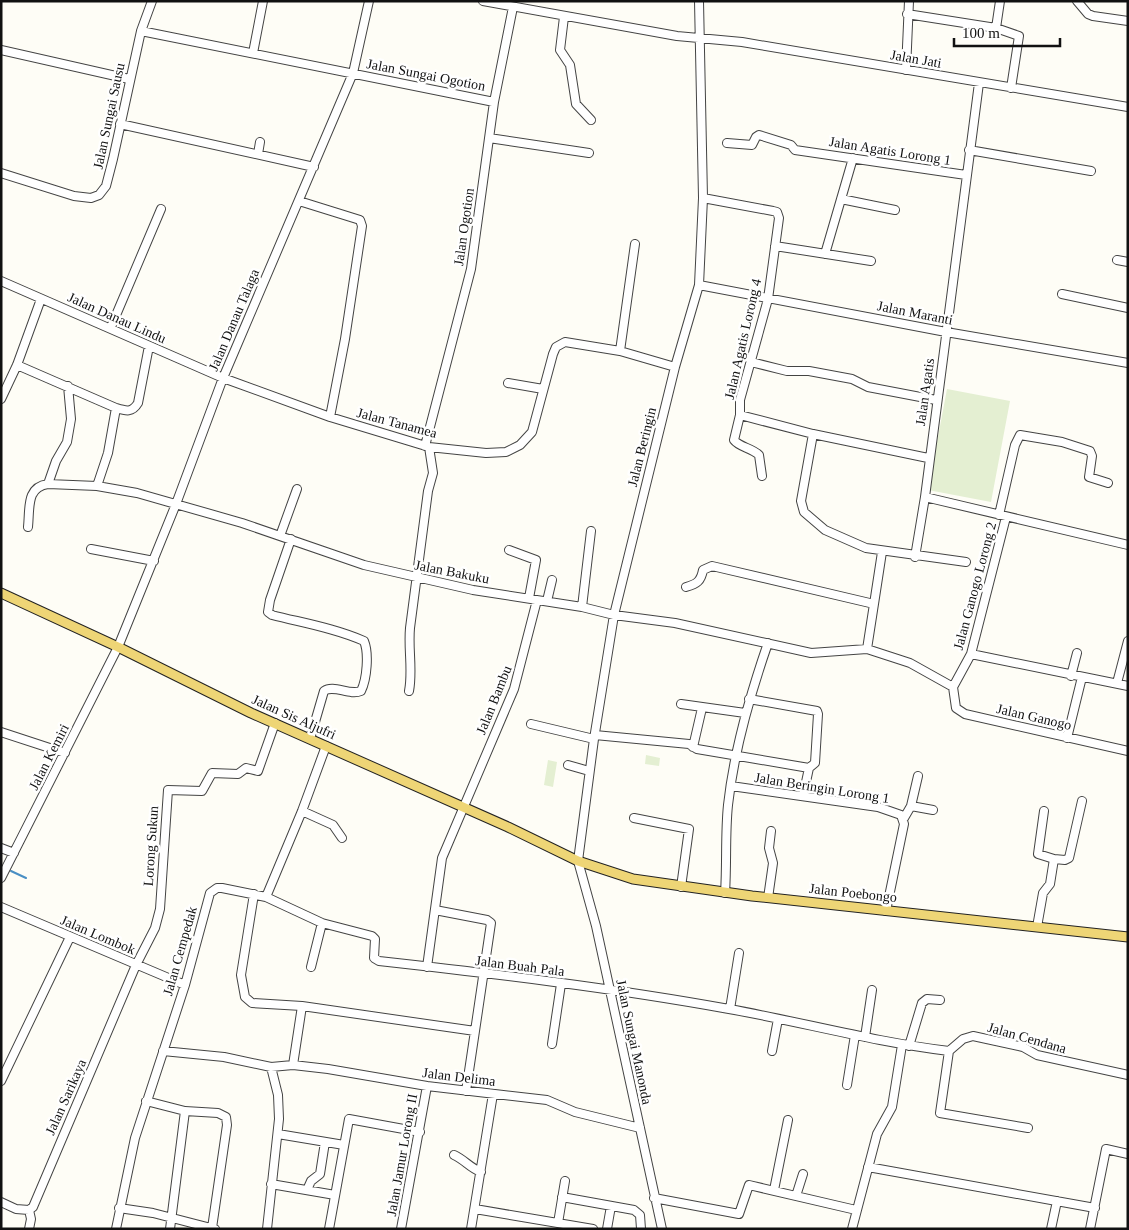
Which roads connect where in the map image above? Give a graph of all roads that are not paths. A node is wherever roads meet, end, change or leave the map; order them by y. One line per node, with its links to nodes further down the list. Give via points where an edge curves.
1 (152, 1): 14 (street, Jalan Sungai Sausu)
2 (262, 1): 17 (street)
3 (369, 1): 19 (street, Jalan Danau Talaga)
4 (483, 1): 9 (street, Jalan Jati)
5 (699, 1): 15 (street, Jalan Beringin)
6 (909, 1): 10 (street)
7 (1000, 1): 13 (street)
8 (1077, 1): 12 (street, via 1093,16)
9 (513, 7): 11 (street, Jalan Jati); 23 (street, Jalan Ogotion)
10 (907, 14): 13 (street); 18 (street)
11 (564, 17): 15 (street, Jalan Jati); 25 (street, via 560,50 570,65 576,104)
12 (1128, 21)
13 (996, 28): 22 (street, via 1019,36)
14 (141, 31): 17 (street, Jalan Sungai Ogotion); 20 (street, Jalan Sungai Sausu)
15 (701, 37): 18 (street, Jalan Jati); 38 (street, Jalan Beringin)
16 (1, 50): 20 (street)
17 (253, 53): 19 (street, Jalan Sungai Ogotion)
18 (906, 70): 21 (street, Jalan Jati)
19 (353, 73): 23 (street, Jalan Sungai Ogotion); 34 (street, Jalan Danau Talaga)
20 (130, 79): 26 (street, Jalan Sungai Sausu)
21 (979, 83): 22 (street, Jalan Jati); 30 (street, Jalan Agatis)
22 (1011, 88): 24 (street, Jalan Jati)
23 (494, 102): 27 (street, Jalan Ogotion)
24 (1128, 107)
25 (591, 120)
26 (120, 124): 32 (street); 36 (street, Jalan Sungai Sausu, via 108,180 99,195 91,198 74,196)
27 (490, 138): 31 (street); 74 (street, Jalan Ogotion, via 471,269)
28 (260, 142): 32 (street)
29 (727, 143): 33 (street, Jalan Agatis Lorong 1, via 752,145 759,135 791,145 794,149)
30 (969, 150): 35 (street); 37 (street, Jalan Agatis)
31 (589, 153)
32 (258, 154): 34 (street)
33 (853, 158): 37 (street, Jalan Agatis Lorong 1); 39 (street)
34 (314, 167): 40 (street, Jalan Danau Talaga)
35 (1091, 171)
36 (1, 173)
37 (966, 175): 56 (street, Jalan Agatis)
38 (703, 198): 44 (street, Jalan Agatis Lorong 4, via 775,211 779,218); 50 (street, Jalan Beringin)
39 (841, 199): 42 (street); 45 (street)
40 (299, 202): 63 (street, Jalan Danau Talaga); 72 (street, via 360,220 362,226)
41 (161, 210): 55 (street)
42 (895, 210)
43 (635, 244): 58 (street)
44 (775, 246): 45 (street); 53 (street, Jalan Agatis Lorong 4)
45 (825, 254): 47 (street)
46 (1117, 260): 48 (street)
47 (871, 262)
48 (1128, 262)
49 (1, 281): 52 (street, Jalan Danau Lindu)
50 (698, 285): 53 (street, Jalan Maranti); 62 (street, Jalan Beringin)
51 (1062, 294): 54 (street)
52 (41, 299): 55 (street, Jalan Danau Lindu); 61 (street)
53 (768, 299): 56 (street, Jalan Maranti); 59 (street, Jalan Agatis Lorong 4)
54 (1128, 308)
55 (111, 327): 57 (street, Jalan Danau Lindu)
56 (946, 332): 60 (street, Jalan Maranti); 69 (street, Jalan Agatis)
57 (149, 346): 63 (street, Jalan Danau Lindu); 70 (street, via 138,403 130,411)
58 (620, 351): 62 (street, Jalan Tanamea); 67 (street, Jalan Tanamea, via 570,342 560,344 553,354)
59 (751, 362): 69 (street, via 786,371 852,379 868,387); 71 (street, Jalan Agatis Lorong 4, via 740,400)
60 (1128, 362)
61 (17, 365): 65 (street); 66 (street)
62 (675, 367): 103 (street, Jalan Beringin)
63 (224, 378): 72 (street, Jalan Tanamea); 82 (street, Jalan Danau Talaga)
64 (508, 383): 67 (street)
65 (4, 386): 68 (street)
66 (68, 386): 70 (street); 78 (street, via 71,419 67,442)
67 (543, 389): 74 (street, Jalan Tanamea, via 532,432 514,450 486,452)
68 (1, 399)
69 (936, 400): 75 (street, Jalan Agatis)
70 (116, 408): 79 (street, via 108,453)
71 (740, 415): 73 (street, Jalan Agatis Lorong 4); 76 (street, via 734,440 758,453)
72 (330, 418): 74 (street, Jalan Tanamea)
73 (813, 434): 75 (street, Jalan Agatis Lorong 4); 91 (street, via 801,502 804,512 825,530)
74 (427, 447): 95 (street, via 433,473)
75 (928, 458): 81 (street, Jalan Agatis)
76 (762, 476)
77 (1108, 483): 83 (street, Jalan Ganogo Lorong 2, via 1089,477 1090,451 1054,440 1020,435 1015,445)
78 (48, 484): 79 (street, Jalan Bakuku); 84 (street, via 34,489)
79 (97, 486): 82 (street, Jalan Bakuku)
80 (297, 489): 86 (street)
81 (925, 497): 83 (street); 92 (street, Jalan Agatis)
82 (176, 504): 86 (street, Jalan Bakuku); 93 (street, Jalan Danau Talaga)
83 (1002, 516): 88 (street); 109 (street, Jalan Ganogo Lorong 2)
84 (28, 527)
85 (591, 531): 102 (street)
86 (280, 536): 87 (street, Jalan Bakuku)
87 (291, 539): 95 (street, Jalan Bakuku, via 364,565); 125 (street, via 268,607 269,614 354,636 364,641 366,649 361,691 354,693 330,688 324,691)
88 (1128, 545)
89 (91, 549): 93 (street)
90 (509, 550): 99 (street, Jalan Bambu, via 536,560)
91 (882, 552): 92 (street); 101 (street)
92 (914, 557): 94 (street)
93 (154, 561): 106 (street, Jalan Danau Talaga)
94 (966, 562)
95 (418, 578): 99 (street, Jalan Bakuku); 115 (street, via 409,639 412,677)
96 (552, 580): 100 (street)
97 (686, 586): 101 (street, via 696,584 703,570 712,566)
98 (1, 593): 106 (main road, Jalan Sis Aljufri)
99 (533, 599): 100 (street, Jalan Bakuku); 139 (street, Jalan Bambu, via 514,689)
100 (547, 601): 102 (street, Jalan Bakuku)
101 (874, 604): 107 (street)
102 (582, 606): 103 (street, Jalan Bakuku)
103 (614, 616): 105 (street, Jalan Bakuku, via 675,623); 123 (street, Jalan Beringin)
104 (1128, 641): 112 (street)
105 (768, 643): 107 (street, Jalan Bakuku, via 811,653); 116 (street)
106 (118, 647): 120 (main road, Jalan Sis Aljufri); 129 (street, Jalan Kemiri)
107 (867, 649): 114 (street, Jalan Bakuku, via 910,663)
108 (1077, 653): 110 (street)
109 (971, 654): 110 (street); 114 (street, Jalan Ganogo Lorong 2)
110 (1071, 676): 111 (street)
111 (1082, 677): 112 (street); 124 (street)
112 (1117, 683): 113 (street)
113 (1128, 686)
114 (953, 687): 124 (street, Jalan Ganogo, via 954,703 961,712)
115 (408, 691)
116 (749, 699): 119 (street); 132 (street, via 817,711 816,763)
117 (681, 704): 118 (street)
118 (702, 708): 119 (street); 127 (street)
119 (745, 713): 130 (street)
120 (275, 723): 125 (main road, Jalan Sis Aljufri); 165 (street, Lorong Sukun, via 258,771 246,768 238,774 212,773 202,791 168,790 160,909 155,928)
121 (531, 724): 123 (street)
122 (1, 732): 129 (street)
123 (594, 737): 127 (street, via 673,742); 133 (street, Jalan Beringin)
124 (1067, 738): 128 (street, Jalan Ganogo)
125 (310, 739): 126 (main road, Jalan Sis Aljufri)
126 (326, 746): 139 (main road, Jalan Sis Aljufri); 142 (street)
127 (693, 747): 130 (street)
128 (1128, 751)
129 (65, 752): 148 (street, Jalan Kemiri)
130 (737, 756): 132 (street); 135 (street)
131 (568, 765): 133 (street)
132 (809, 768): 136 (street)
133 (589, 771): 150 (street, Jalan Beringin)
134 (918, 776): 138 (street)
135 (731, 786): 136 (street, Jalan Beringin Lorong 1); 153 (street, via 726,830)
136 (803, 796): 144 (street, Jalan Beringin Lorong 1, via 878,807 897,812)
137 (1082, 801): 149 (street, via 1069,858)
138 (911, 806): 140 (street); 144 (street)
139 (464, 808): 150 (main road, Jalan Sis Aljufri); 158 (street, Jalan Bambu, via 445,850)
140 (933, 810)
141 (1044, 811): 149 (street, via 1038,854)
142 (302, 812): 146 (street, via 333,825); 155 (street)
143 (634, 818): 152 (street, via 688,829)
144 (904, 818): 159 (street, Jalan Beringin Lorong 1)
145 (771, 831): 156 (street, via 769,848 773,863)
146 (342, 838)
147 (1, 848): 148 (street)
148 (14, 854): 151 (street, Jalan Kemiri)
149 (1054, 859): 161 (street, via 1050,884 1043,893)
150 (578, 861): 152 (main road, Jalan Poebongo, via 633,879); 171 (street, Jalan Sungai Manonda)
151 (1, 878)
152 (681, 887): 153 (main road, Jalan Poebongo)
153 (725, 893): 156 (main road, Jalan Poebongo)
154 (254, 894): 155 (street, Jalan Cempedak); 170 (street, Jalan Cempedak, via 222,888 210,893); 174 (street, via 241,976 245,997 252,1003)
155 (266, 897): 160 (street, Jalan Buah Pala)
156 (768, 898): 159 (main road, Jalan Poebongo)
157 (1, 907): 162 (street, Jalan Lombok)
158 (435, 910): 167 (street); 168 (street, via 490,922)
159 (886, 911): 161 (main road, Jalan Poebongo)
160 (322, 923): 166 (street); 167 (street, Jalan Buah Pala, via 372,936 377,961)
161 (1038, 927): 163 (main road, Jalan Poebongo)
162 (70, 937): 165 (street, Jalan Lombok); 188 (street)
163 (1128, 937)
164 (739, 953): 175 (street)
165 (136, 965): 170 (street, Jalan Lombok); 221 (street, Jalan Sarikaya)
166 (311, 967)
167 (427, 967): 168 (street, Jalan Buah Pala)
168 (484, 975): 169 (street, Jalan Buah Pala); 177 (street)
169 (561, 984): 171 (street, Jalan Buah Pala); 180 (street)
170 (185, 985): 182 (street, Jalan Cempedak)
171 (610, 989): 175 (street); 196 (street, Jalan Sungai Manonda)
172 (872, 990): 179 (street)
173 (940, 1000): 181 (street, via 927,999 922,1003)
174 (302, 1006): 177 (street); 185 (street)
175 (730, 1009): 176 (street)
176 (778, 1019): 178 (street); 183 (street)
177 (475, 1032): 191 (street)
178 (855, 1035): 179 (street); 189 (street)
179 (865, 1037): 181 (street)
180 (552, 1044)
181 (905, 1046): 184 (street); 204 (street, via 892,1107 877,1134)
182 (163, 1051): 186 (street, Jalan Delima, via 216,1056); 193 (street, Jalan Cempedak)
183 (772, 1051)
184 (949, 1051): 187 (street, Jalan Cendana, via 963,1039 973,1036 1023,1047 1037,1056); 197 (street, via 941,1114)
185 (293, 1065): 186 (street, Jalan Delima); 190 (street, Jalan Delima)
186 (271, 1067): 199 (street, via 278,1094)
187 (1128, 1074)
188 (1, 1081)
189 (847, 1085)
190 (427, 1086): 191 (street, Jalan Delima); 198 (street, Jalan Jamur Lorong II)
191 (466, 1091): 192 (street, Jalan Delima)
192 (493, 1094): 196 (street, Jalan Delima, via 552,1100 575,1112); 205 (street)
193 (146, 1101): 194 (street); 218 (street, Jalan Cempedak)
194 (185, 1111): 223 (street); 225 (street, via 218,1113 226,1117)
195 (788, 1120): 210 (street)
196 (640, 1128): 214 (street, Jalan Sungai Manonda)
197 (1028, 1128)
198 (420, 1132): 201 (street, via 351,1119); 232 (street, Jalan Jamur Lorong II)
199 (278, 1134): 200 (street); 208 (street)
200 (325, 1142): 201 (street); 209 (street, via 319,1175)
201 (344, 1145): 211 (street)
202 (1128, 1154): 219 (street, via 1106,1149)
203 (454, 1155): 205 (street)
204 (868, 1167): 215 (street); 222 (street)
205 (481, 1172): 220 (street)
206 (803, 1174): 212 (street)
207 (565, 1181): 213 (street)
208 (271, 1184): 209 (street); 230 (street)
209 (307, 1190): 211 (street)
210 (774, 1190): 212 (street); 214 (street, via 747,1185 739,1214)
211 (335, 1195): 231 (street)
212 (796, 1196): 222 (street)
213 (562, 1197): 217 (street); 224 (street)
214 (654, 1198): 237 (street, Jalan Sungai Manonda)
215 (1057, 1201): 219 (street); 239 (street)
216 (1, 1202): 221 (street, via 16,1209)
217 (611, 1206): 235 (street); 236 (street, via 636,1212)
218 (119, 1208): 223 (street); 227 (street, Jalan Cempedak)
219 (1094, 1208): 240 (street)
220 (475, 1209): 224 (street); 233 (street)
221 (29, 1210): 226 (street)
222 (856, 1210): 238 (street)
223 (171, 1219): 225 (street); 228 (street)
224 (558, 1223): 234 (street)
225 (212, 1228): 229 (street)
226 (30, 1229)
227 (116, 1229)
228 (170, 1229)
229 (215, 1229)
230 (267, 1229)
231 (329, 1229)
232 (401, 1229)
233 (471, 1229)
234 (591, 1229)
235 (607, 1229)
236 (641, 1229)
237 (662, 1229)
238 (852, 1229)
239 (1051, 1229)
240 (1090, 1229)

